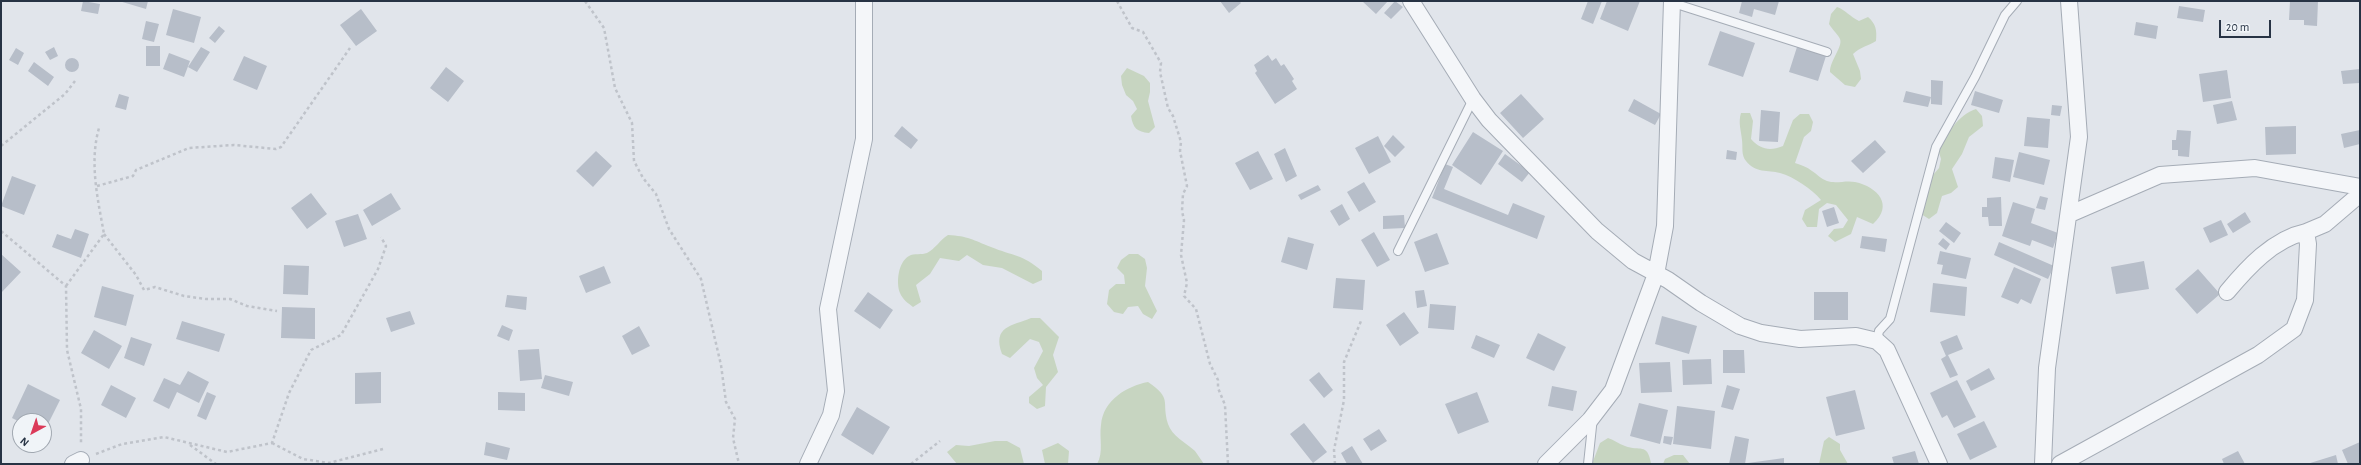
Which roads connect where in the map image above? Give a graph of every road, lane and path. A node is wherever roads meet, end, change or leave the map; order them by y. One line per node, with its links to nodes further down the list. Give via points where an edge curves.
1 (585, 1): 36 (path, via 604,28 615,88 632,123 634,161 656,194 669,229 700,279 721,365 726,402 735,419 733,438)
2 (864, 1): 37 (street, via 864,139 828,309 836,391 831,415)
3 (1117, 1): 39 (path, via 1132,28 1144,32 1161,63 1160,72 1168,108 1181,142 1180,151 1187,186 1183,194 1182,211 1182,255 1187,283 1184,296 1196,309 1210,364 1218,380 1218,388 1225,405)
4 (1411, 1): 11 (street)
5 (2017, 1): 28 (lane, via 2005,15 1975,77 1936,147 1890,319 1879,331)
6 (2069, 1): 17 (street, via 2079,137)
7 (1671, 2): 9 (lane); 23 (street, via 1665,226)
8 (350, 48): 14 (path, via 281,147 189,148 136,170 133,176)
9 (1827, 52)
10 (75, 81): 13 (path, via 65,94)
11 (1473, 99): 22 (lane); 23 (street, via 1489,120 1597,231 1633,261)
12 (99, 128): 14 (path, via 94,145)
13 (1, 146)
14 (97, 186): 20 (path)
15 (2360, 187): 17 (street, via 2255,168 2160,175)
16 (2360, 194): 19 (street, via 2325,224)
17 (2070, 214): 44 (street, via 2047,368)
18 (1, 231): 24 (path)
19 (2306, 232): 25 (street, via 2291,235 2247,268); 45 (street, via 2308,244 2305,300 2294,329 2258,355)
20 (104, 234): 24 (path); 26 (path, via 136,275 144,290 155,287 184,296 230,299 247,306)
21 (381, 237): 31 (path, via 386,246 378,269 341,334 311,350 289,393)
22 (1398, 251)
23 (1656, 274): 28 (street, via 1740,326 1761,333 1800,339 1856,336); 29 (street, via 1613,390)
24 (66, 286): 34 (path, via 67,350 81,409)
25 (2227, 292)
26 (277, 311)
27 (1361, 321): 40 (path, via 1344,362 1344,400 1334,450)
28 (1877, 341): 43 (street, via 1887,350 1894,362)
29 (1593, 416): 41 (street); 42 (lane)
30 (940, 441): 38 (path)
31 (272, 443): 32 (path, via 227,452); 33 (path, via 303,459 329,464)
32 (188, 444): 34 (path, via 164,437 122,444); 35 (path)
33 (383, 449)
34 (77, 462)
35 (216, 464)
36 (739, 464)
37 (808, 464)
38 (911, 464)
39 (1228, 464)
40 (1335, 464)
41 (1546, 464)
42 (1588, 464)
43 (1939, 464)
44 (2043, 464)
45 (2060, 464)

